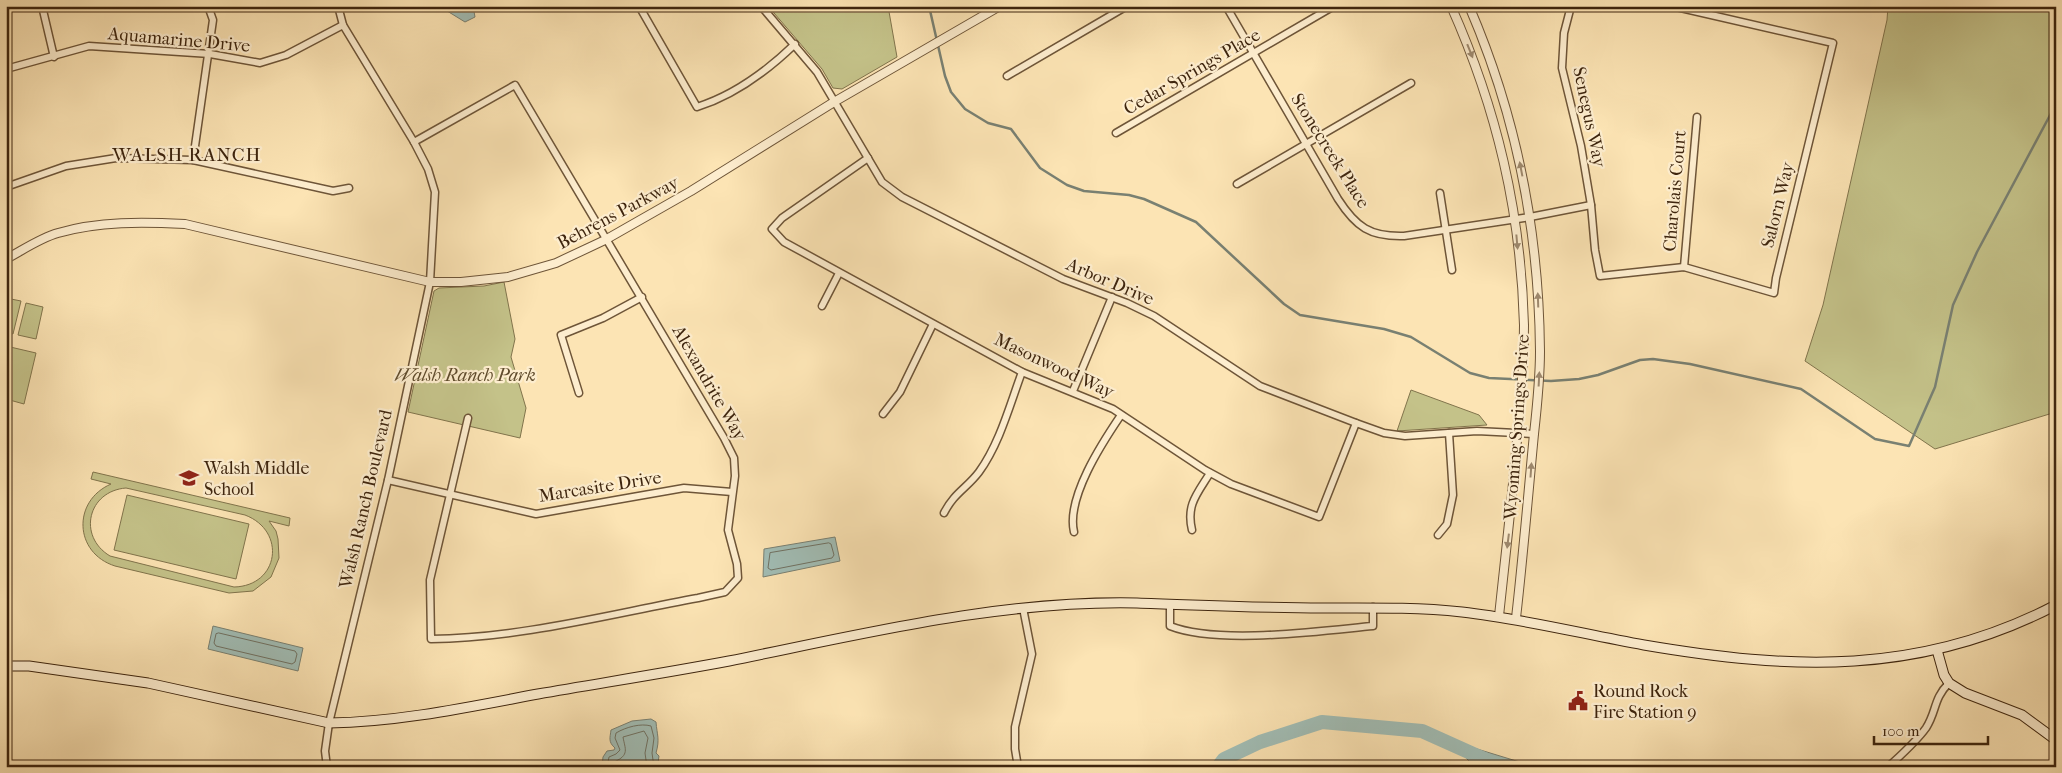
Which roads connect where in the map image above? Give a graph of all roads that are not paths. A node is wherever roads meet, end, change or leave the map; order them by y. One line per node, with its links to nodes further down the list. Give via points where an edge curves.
1 (42, 6): 18 (street)
2 (208, 6): 17 (street, via 213,20)
3 (338, 6): 14 (street, Walsh Ranch Boulevard)
4 (639, 6): 15 (street, via 698,107 720,99 770,68)
5 (761, 6): 15 (street, Arbor Drive)
6 (1000, 6): 22 (street, Behrens Parkway)
7 (1127, 6): 20 (street)
8 (1226, 6): 16 (street, Stonecreek Place)
9 (1334, 6): 16 (street, Cedar Springs Place)
10 (1451, 6): 35 (street, Wyoming Springs Drive, one-way to 35, via 1478,70 1495,124)
11 (1469, 6): 34 (street, Wyoming Springs Drive, one-way to 11, via 1513,129 1498,79)
12 (1570, 6): 33 (street, Senegus Way, via 1562,68)
13 (1672, 6): 39 (street, Salorn Way, via 1833,43 1774,293)
14 (343, 25): 17 (street, Aquamarine Drive, via 286,55 260,63); 25 (street, Walsh Ranch Boulevard)
15 (795, 44): 22 (street, Arbor Drive, via 817,72)
16 (1254, 53): 24 (street, Cedar Springs Place); 26 (street, Stonecreek Place)
17 (210, 54): 18 (street, Aquamarine Drive, via 90,46); 28 (street)
18 (54, 57): 19 (street, Aquamarine Drive)
19 (6, 69)
20 (1007, 76)
21 (1411, 83): 26 (street)
22 (834, 102): 27 (street, Arbor Drive); 37 (street, Behrens Parkway, via 691,192)
23 (1697, 117): 39 (street, Charolais Court)
24 (1116, 133)
25 (414, 142): 37 (street, Alexandrite Way, via 516,85); 42 (street, Walsh Ranch Boulevard, via 435,192)
26 (1306, 144): 29 (street); 36 (street, Stonecreek Place, via 1347,213 1360,226 1388,236)
27 (868, 158): 41 (street, Masonwood Way, via 782,218 772,229 784,242); 44 (street, Arbor Drive, via 882,182 902,197 1063,278)
28 (193, 160): 30 (street, via 116,158 66,166); 31 (street, via 333,192)
29 (1237, 184)
30 (6, 188)
31 (349, 188)
32 (1440, 193): 36 (street)
33 (1591, 205): 34 (street); 39 (street, Salorn Way, via 1600,276)
34 (1530, 217): 35 (street); 56 (street, Wyoming Springs Drive, one-way to 34, via 1540,352)
35 (1515, 219): 36 (street, Stonecreek Place); 55 (street, Wyoming Springs Drive, one-way to 55, via 1524,325)
36 (1446, 230): 40 (street)
37 (605, 240): 42 (street, Behrens Parkway, via 556,263 508,277); 43 (street, Alexandrite Way)
38 (6, 259): 42 (street, Behrens Parkway, via 56,233 148,222 176,223)
39 (1684, 267)
40 (1452, 270)
41 (839, 273): 45 (street); 46 (street, Masonwood Way)
42 (430, 282): 58 (street, Walsh Ranch Boulevard)
43 (642, 297): 49 (street, via 561,335); 59 (street, Alexandrite Way, via 734,458)
44 (1112, 297): 48 (street); 53 (street, Arbor Drive, via 1154,316 1260,386)
45 (822, 306)
46 (933, 324): 47 (street, Masonwood Way); 50 (street, via 900,392)
47 (1022, 372): 48 (street, Masonwood Way); 61 (street, via 987,458 978,473 950,500)
48 (1073, 391): 51 (street, Masonwood Way)
49 (579, 393)
50 (883, 414)
51 (1121, 415): 57 (street, Masonwood Way); 63 (street, via 1099,449 1076,500 1072,514)
52 (468, 418): 60 (street, Alexandrite Way)
53 (1356, 423): 54 (street, Arbor Drive, via 1395,435); 57 (street, Masonwood Way, via 1319,517)
54 (1449, 433): 55 (street, Arbor Drive); 64 (street, via 1454,495 1447,524)
55 (1518, 433): 56 (street, Arbor Drive); 69 (street, Wyoming Springs Drive, one-way to 69)
56 (1534, 434): 70 (street, Wyoming Springs Drive, one-way to 56)
57 (1210, 473): 62 (street, via 1191,504)
58 (388, 480): 60 (street, Marcasite Drive); 74 (street, Walsh Ranch Boulevard)
59 (732, 492): 60 (street, Marcasite Drive, via 684,488 536,514); 60 (street, Alexandrite Way, via 728,530 738,578 725,592 521,631 431,639 430,580)
60 (450, 494)
61 (944, 513)
62 (1192, 530)
63 (1074, 532)
64 (1438, 535)
65 (1170, 605): 67 (main road); 67 (street, via 1170,626 1181,631 1228,635 1373,626); 68 (main road, via 1135,603)
66 (2056, 605): 71 (main road, via 1998,632)
67 (1373, 607): 69 (main road)
68 (1023, 608): 74 (main road, via 948,618 411,716); 77 (street, via 1032,654 1015,727)
69 (1498, 616): 70 (main road)
70 (1516, 618): 71 (main road, via 1647,645 1751,659 1833,663 1878,660)
71 (1937, 650): 73 (main road)
72 (6, 666): 74 (main road, via 29,666 148,684)
73 (1949, 683): 75 (main road, via 1965,693 2022,716); 78 (street, via 1938,695 1925,730)
74 (329, 723): 76 (street, Walsh Ranch Boulevard, via 325,751)
75 (2056, 740)
76 (327, 767)
77 (1018, 767)
78 (1888, 767)

